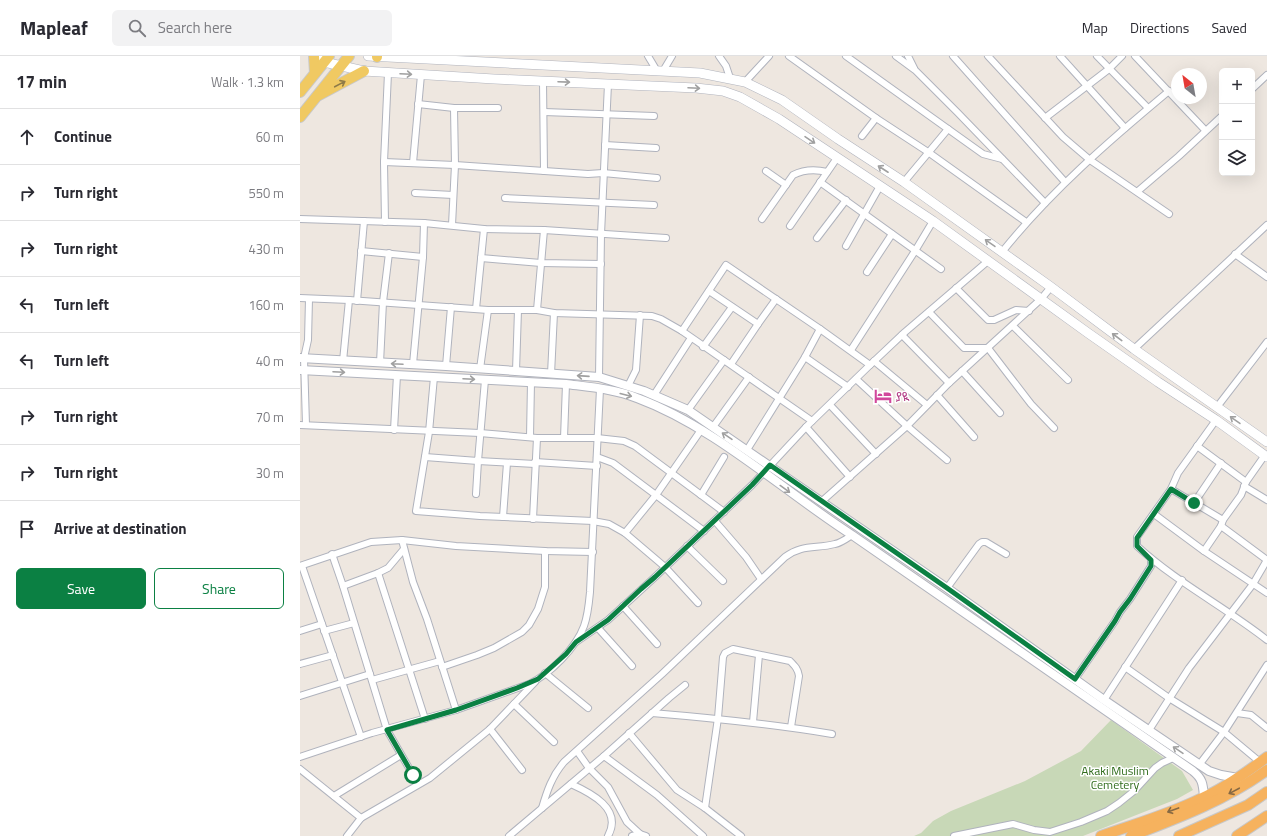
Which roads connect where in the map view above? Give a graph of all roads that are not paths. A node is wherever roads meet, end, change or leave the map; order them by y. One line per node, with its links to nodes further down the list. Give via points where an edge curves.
1 (314, 56): 25 (main road)
2 (349, 56): 20 (main road)
3 (374, 56): 19 (main road)
4 (648, 56): 24 (street)
5 (672, 56): 24 (street)
6 (720, 56): 29 (street)
7 (788, 56): 46 (street)
8 (846, 56): 50 (street)
9 (896, 56): 22 (street)
10 (908, 56): 22 (street)
11 (953, 56): 69 (street)
12 (988, 56): 47 (street)
13 (1060, 56): 33 (street)
14 (1097, 56): 21 (street)
15 (1122, 56): 21 (street)
16 (1135, 56): 35 (street)
17 (765, 57): 31 (street)
18 (324, 58): 20 (main road); 25 (main road)
19 (430, 58): 24 (main road)
20 (340, 66): 23 (main road); 37 (main road)
21 (1109, 69): 33 (street); 41 (street)
22 (915, 70): 57 (street)
23 (364, 71): 26 (main road); 37 (main road, one-way to 23)
24 (660, 71): 29 (main road)
25 (315, 73): 36 (main road)
26 (388, 73): 27 (main road, one-way to 27); 59 (street)
27 (421, 75): 30 (main road); 38 (street)
28 (1267, 75): 34 (street)
29 (730, 78): 31 (main road)
30 (543, 82): 32 (main road, one-way to 32); 42 (street)
31 (745, 82): 68 (main road, one-way to 31, via 782,100)
32 (608, 84): 43 (street); 56 (main road, one-way to 56, via 723,91 740,97 779,119)
33 (1087, 85): 47 (street); 49 (street)
34 (1255, 86)
35 (1169, 91): 41 (street); 51 (street)
36 (300, 92)
37 (316, 96): 45 (main road)
38 (418, 104): 39 (street); 60 (street)
39 (454, 108): 40 (street); 61 (street)
40 (498, 108)
41 (1148, 108): 49 (street)
42 (544, 112): 43 (street); 63 (street)
43 (606, 114): 44 (street); 53 (street)
44 (654, 116)
45 (300, 118)
46 (876, 118): 52 (street); 55 (street)
47 (1045, 118): 58 (street)
48 (1219, 118): 51 (street)
49 (1125, 128): 58 (street)
50 (948, 129): 55 (street); 57 (street, via 983,154)
51 (1205, 130): 72 (street)
52 (862, 136)
53 (605, 145): 54 (street); 65 (street)
54 (656, 148)
55 (928, 152): 68 (street); 87 (street)
56 (837, 158): 64 (street); 71 (main road)
57 (1002, 159): 78 (street)
58 (1090, 160): 69 (street); 72 (street)
59 (384, 162): 60 (street); 86 (street)
60 (414, 163): 61 (street)
61 (455, 165): 63 (street); 74 (street)
62 (766, 170): 70 (street)
63 (544, 171): 65 (street)
64 (827, 172): 67 (street); 70 (street, via 816,169 801,171 794,174)
65 (603, 173): 66 (street); 77 (street)
66 (657, 178)
67 (820, 182): 76 (street); 91 (street)
68 (904, 182): 101 (main road, one-way to 68)
69 (1065, 182): 78 (street)
70 (786, 185): 83 (street)
71 (880, 186): 80 (street); 85 (main road)
72 (1138, 191): 81 (street)
73 (415, 192): 74 (street)
74 (453, 195): 89 (street)
75 (505, 198): 77 (street)
76 (846, 200): 80 (street); 97 (street)
77 (603, 202): 79 (street); 94 (street)
78 (1045, 203): 87 (street)
79 (654, 205)
80 (864, 214): 95 (street); 98 (street)
81 (1169, 214)
82 (300, 219): 84 (street)
83 (762, 219)
84 (364, 221): 86 (street); 99 (street)
85 (933, 221): 100 (street); 106 (main road)
86 (385, 222): 88 (street)
87 (1026, 222): 101 (street)
88 (424, 223): 89 (street); 104 (street)
89 (452, 225): 92 (street)
90 (1267, 225): 103 (street)
91 (790, 226)
92 (484, 229): 93 (street); 105 (street)
93 (544, 230): 94 (street); 107 (street)
94 (601, 234): 96 (street); 108 (street)
95 (892, 234): 100 (street); 110 (street)
96 (666, 238)
97 (816, 238)
98 (846, 246)
99 (361, 251): 102 (street); 120 (street)
100 (915, 251): 109 (street); 144 (street)
101 (1002, 252): 112 (main road)
102 (389, 253): 104 (street); 121 (street)
103 (1235, 254): 111 (street); 143 (street)
104 (423, 257): 122 (street)
105 (481, 258): 107 (street); 125 (street)
106 (988, 261): 113 (street); 118 (main road)
107 (541, 263): 108 (street); 128 (street)
108 (601, 264): 132 (street)
109 (941, 269)
110 (867, 272)
111 (1267, 277)
112 (1051, 287): 118 (street); 143 (main road, one-way to 112)
113 (956, 288): 129 (street, via 988,320 994,320 1016,310); 131 (street)
114 (709, 291): 117 (street, via 726,265); 124 (street); 137 (street)
115 (300, 298): 116 (street)
116 (309, 299): 119 (street); 146 (street, via 308,340)
117 (776, 299): 134 (street); 136 (street)
118 (1041, 299): 129 (street); 180 (main road)
119 (349, 300): 120 (street); 148 (street)
120 (357, 301): 121 (street)
121 (383, 302): 122 (street); 149 (street)
122 (418, 304): 123 (street); 151 (street)
123 (451, 307): 125 (street); 153 (street)
124 (732, 307): 134 (street); 141 (street)
125 (476, 309): 126 (street)
126 (488, 310): 127 (street); 154 (street)
127 (518, 310): 128 (street); 157 (street)
128 (537, 310): 130 (street)
129 (1029, 311): 135 (street)
130 (554, 312): 132 (street); 158 (street)
131 (928, 312): 138 (street); 142 (street, via 964,348)
132 (600, 314): 133 (street); 161 (street)
133 (640, 315): 137 (street, via 661,319); 169 (street, via 636,370)
134 (758, 324): 152 (street)
135 (1013, 326): 142 (street); 165 (street)
136 (820, 329): 144 (street); 145 (street)
137 (682, 331): 139 (street)
138 (902, 335): 150 (street); 167 (street)
139 (690, 338): 141 (street); 172 (street)
140 (1267, 342): 177 (street)
141 (703, 347): 147 (street)
142 (988, 348): 156 (street); 186 (street, via 1031,404)
143 (1134, 349): 177 (main road)
144 (850, 350): 150 (street)
145 (805, 357): 170 (street); 174 (street)
146 (302, 358): 148 (street); 155 (street)
147 (724, 360): 152 (street); 178 (street)
148 (343, 361): 149 (street)
149 (380, 363): 151 (street, one-way to 149)
150 (872, 363): 163 (street); 176 (street)
151 (412, 364): 153 (street)
152 (731, 364): 162 (street)
153 (446, 366): 154 (street)
154 (480, 369): 157 (street)
155 (302, 370): 159 (street, one-way to 159); 182 (street)
156 (962, 371): 167 (street); 179 (street)
157 (516, 372): 158 (street)
158 (551, 374): 161 (street, one-way to 158)
159 (397, 375): 160 (street); 187 (street)
160 (434, 377): 164 (street, one-way to 164); 189 (street)
161 (598, 377): 169 (street)
162 (749, 377): 174 (street); 184 (street)
163 (856, 379): 170 (street); 183 (street)
164 (485, 380): 166 (street); 190 (street)
165 (1068, 380)
166 (531, 382): 168 (street); 191 (street)
167 (949, 383): 173 (street)
168 (566, 384): 171 (street); 194 (street)
169 (628, 386): 172 (street)
170 (848, 387): 175 (street)
171 (600, 389): 188 (street, one-way to 188, via 636,397 681,417); 195 (street)
172 (654, 395): 178 (street)
173 (937, 395): 176 (street); 192 (street)
174 (779, 399): 181 (street); 198 (street)
175 (830, 405): 181 (street); 199 (street)
176 (927, 405): 183 (street)
177 (1217, 407): 196 (main road, one-way to 177)
178 (688, 410): 184 (street)
179 (1000, 413)
180 (1216, 420): 197 (street); 201 (main road)
181 (812, 421): 185 (street)
182 (303, 425): 187 (street)
183 (907, 426): 199 (street); 204 (street)
184 (713, 427): 198 (street, one-way to 184)
185 (806, 427): 209 (street); 213 (street)
186 (1054, 428)
187 (394, 430): 189 (street)
188 (701, 430): 211 (street); 212 (street)
189 (429, 432): 190 (street); 200 (street)
190 (480, 433): 191 (street); 205 (street)
191 (530, 437): 193 (street)
192 (974, 437)
193 (537, 438): 194 (street); 207 (street)
194 (564, 438): 195 (street)
195 (597, 438): 202 (street); 212 (street, via 630,443)
196 (1267, 442)
197 (1197, 446): 208 (street); 215 (street, via 1178,473)
198 (747, 450): 209 (street)
199 (876, 454): 213 (street)
200 (425, 456): 205 (street); 224 (street, via 416,511)
201 (1266, 456): 214 (street)
202 (597, 457): 210 (street); 217 (street, via 613,464)
203 (724, 457): 218 (street)
204 (947, 460)
205 (478, 461): 206 (street); 216 (street)
206 (507, 463): 207 (street); 224 (street)
207 (535, 463): 210 (street); 225 (street)
208 (1220, 463): 214 (street); 221 (street)
209 (770, 465): 211 (street); 220 (street)
210 (597, 466): 226 (street)
211 (762, 472): 222 (street); 231 (street, one-way to 231)
212 (671, 473): 217 (street); 218 (street)
213 (850, 477): 220 (street)
214 (1245, 484): 219 (street); 228 (street)
215 (1171, 489): 221 (street); 223 (street)
216 (476, 494)
217 (656, 495): 229 (street); 230 (street)
218 (701, 495): 222 (street)
219 (1267, 500)
220 (822, 502): 250 (street)
221 (1194, 503): 228 (street)
222 (724, 512): 227 (street)
223 (1154, 514): 236 (street); 240 (street, via 1137,538 1137,546)
224 (503, 517): 225 (street)
225 (533, 519): 226 (street)
226 (593, 521): 230 (street, via 609,524); 237 (street)
227 (715, 521): 229 (street); 245 (street)
228 (1222, 523): 236 (street); 241 (street)
229 (704, 531): 233 (street)
230 (626, 533): 243 (street)
231 (852, 535): 245 (street, via 834,544 805,547 792,552); 301 (street)
232 (402, 540): 234 (street); 235 (street); 238 (street, via 371,542)
233 (687, 546): 243 (street); 247 (street)
234 (404, 549): 244 (street, via 388,568); 265 (street)
235 (544, 551): 237 (street); 265 (street, via 545,587 538,609 529,625 522,632 494,648)
236 (1204, 551): 248 (street)
237 (593, 552): 260 (street, via 588,609 584,626)
238 (332, 554): 242 (street); 249 (street)
239 (1006, 554): 250 (street, via 982,542)
240 (1151, 560): 246 (street); 273 (street, via 1151,566 1130,599)
241 (1267, 560): 248 (street)
242 (301, 566): 256 (street)
243 (665, 567): 252 (street); 253 (street)
244 (378, 573): 249 (street); 269 (street)
245 (761, 579): 297 (street)
246 (1182, 580): 254 (street); 268 (street)
247 (723, 581)
248 (1254, 584): 251 (street); 254 (street)
249 (343, 586): 255 (street)
250 (947, 588): 273 (street)
251 (1267, 594)
252 (698, 603)
253 (623, 606): 257 (street); 261 (street)
254 (1230, 613): 259 (street); 277 (street)
255 (354, 623): 256 (street); 271 (street)
256 (323, 628): 258 (street); 262 (street)
257 (598, 628): 260 (street); 267 (street)
258 (300, 631)
259 (1267, 640)
260 (576, 642): 270 (street)
261 (656, 644)
262 (333, 655): 264 (street); 274 (street)
263 (758, 655): 284 (street, via 733,650 725,653); 286 (street); 287 (street, via 790,661 798,669)
264 (300, 664)
265 (441, 664): 269 (street); 281 (street)
266 (1267, 665): 283 (street)
267 (632, 666)
268 (1125, 667): 277 (street); 278 (street)
269 (409, 669): 271 (street); 285 (street)
270 (546, 674): 272 (street); 280 (street)
271 (371, 677): 274 (street); 290 (street)
272 (538, 679): 279 (street); 281 (street)
273 (1075, 679): 278 (street)
274 (342, 683): 276 (street); 295 (street)
275 (685, 685): 282 (street)
276 (300, 696)
277 (1169, 698): 291 (street); 292 (street)
278 (1104, 700): 291 (street)
279 (514, 704): 289 (street); 296 (street)
280 (588, 708)
281 (456, 710): 285 (street)
282 (652, 713): 284 (street); 293 (street)
283 (1236, 713): 288 (street, via 1251,715); 292 (street)
284 (718, 718): 286 (street); 314 (street)
285 (425, 719): 290 (street)
286 (752, 722): 287 (street)
287 (792, 727): 294 (street)
288 (1267, 728)
289 (490, 729): 306 (street); 316 (street, via 430,778)
290 (387, 730): 295 (street); 298 (street)
291 (1149, 730): 303 (street, one-way to 291)
292 (1224, 732): 302 (street); 303 (street)
293 (629, 733): 299 (street); 314 (street, via 677,790)
294 (832, 734)
295 (361, 737): 300 (street)
296 (554, 742)
297 (577, 751): 304 (street); 313 (street, via 556,773)
298 (401, 755): 307 (street); 311 (street)
299 (604, 756): 304 (street); 318 (street, via 657,795)
300 (300, 757)
301 (1173, 758): 312 (street, via 1200,776); 324 (street, via 1155,768 1119,803 1081,822 1050,832 1013,824)
302 (1265, 763): 308 (highway); 326 (highway, one-way to 326, via 1237,790 1171,821)
303 (1199, 765): 308 (street, via 1221,775)
304 (588, 768): 309 (street); 317 (street, via 608,787 624,818)
305 (300, 769): 311 (street)
306 (522, 770)
307 (413, 775)
308 (1238, 778): 312 (highway)
309 (571, 784): 313 (street); 321 (street, via 595,796 606,808 612,821)
310 (1267, 792): 327 (highway, via 1248,805)
311 (334, 796): 316 (street)
312 (1204, 798): 325 (highway, one-way to 325)
313 (542, 808): 320 (street)
314 (705, 808): 323 (street)
315 (1267, 816): 328 (highway)
316 (361, 818): 319 (street)
317 (643, 835): 322 (street)
318 (699, 835)
319 (347, 836)
320 (509, 836)
321 (608, 836)
322 (632, 836)
323 (741, 836)
324 (954, 836)
325 (1101, 836)
326 (1131, 836)
327 (1179, 836)
328 (1237, 836)

